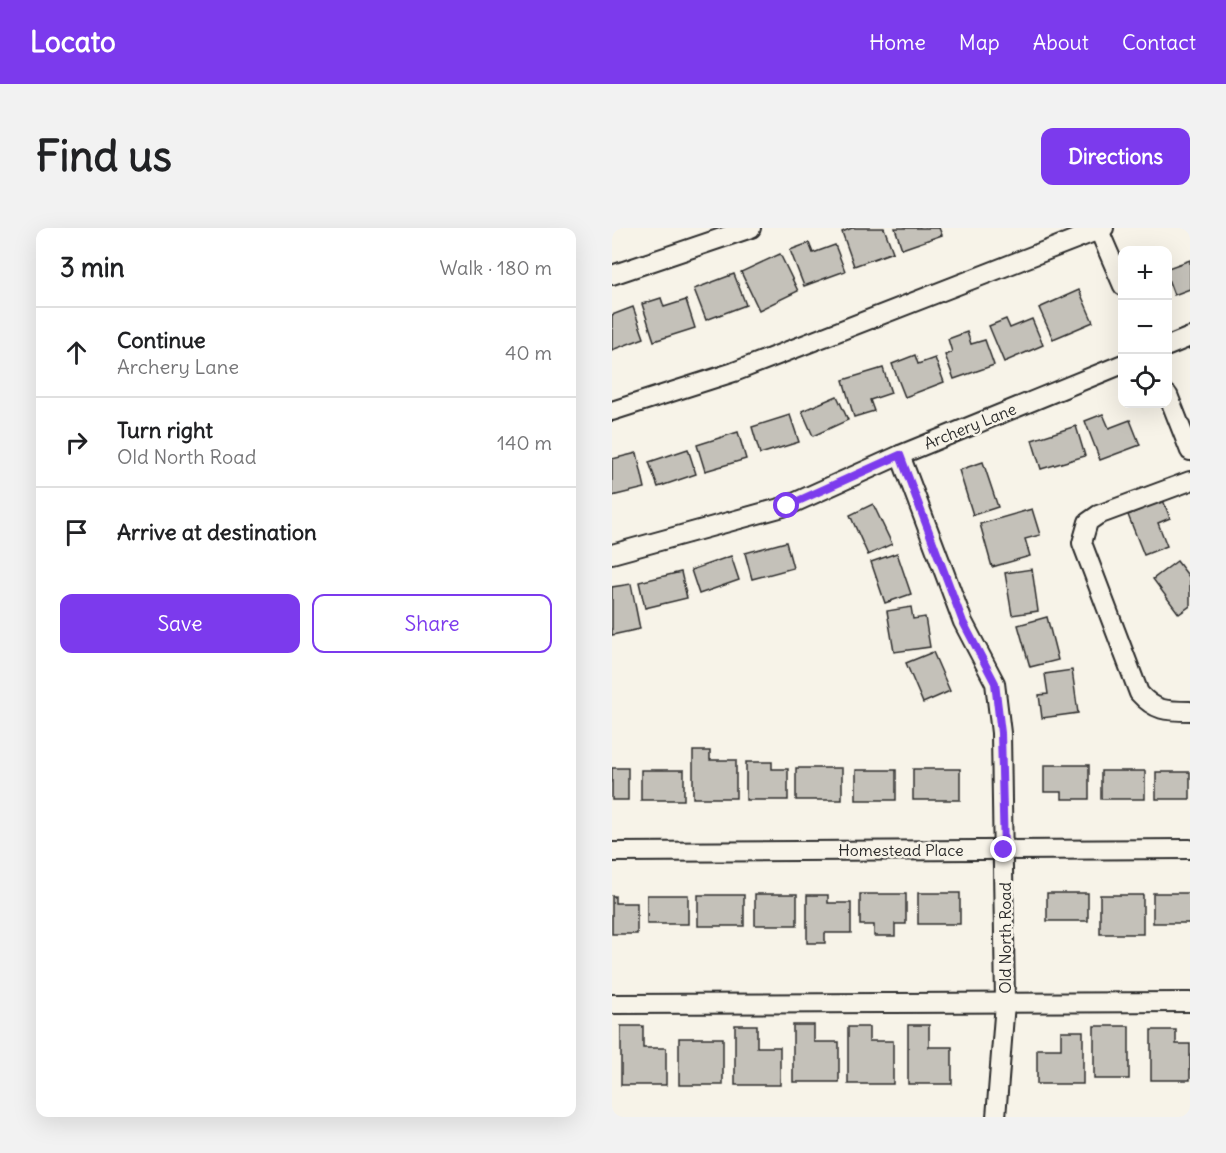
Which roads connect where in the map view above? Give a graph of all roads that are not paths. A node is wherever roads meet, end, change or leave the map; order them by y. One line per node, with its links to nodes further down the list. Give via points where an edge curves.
1 (752, 228): 3 (street)
2 (1100, 229): 4 (street); 9 (street, via 734,372)
3 (612, 275)
4 (1118, 276)
5 (1190, 336): 6 (street)
6 (1172, 344)
7 (1118, 366): 11 (street, Archery Lane)
8 (1172, 407): 10 (street)
9 (612, 411)
10 (1190, 451)
11 (900, 455): 13 (street, Archery Lane, via 787,506); 16 (street, Old North Road, via 963,622 995,683 1001,733)
12 (1190, 481): 14 (street, via 1098,515 1088,522 1082,543 1139,693 1149,705 1168,711)
13 (612, 554)
14 (1190, 711)
15 (1190, 849): 16 (street, Homestead Place)
16 (1004, 850): 17 (street, Homestead Place); 19 (street, Old North Road)
17 (612, 852)
18 (1190, 1002): 19 (street)
19 (1005, 1003): 20 (street); 21 (street, Old North Road)
20 (612, 1004)
21 (996, 1117)

